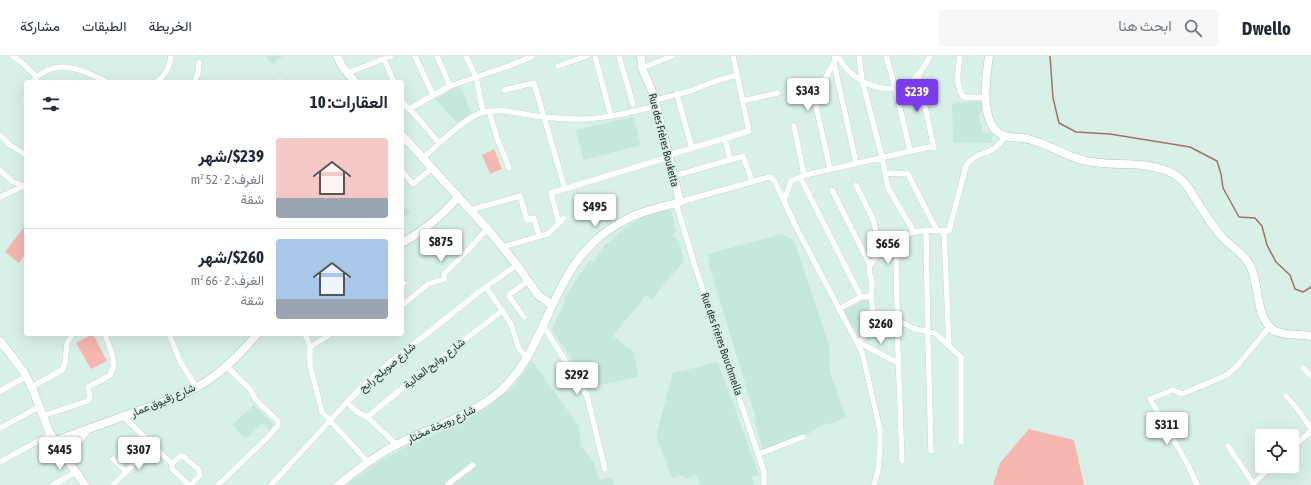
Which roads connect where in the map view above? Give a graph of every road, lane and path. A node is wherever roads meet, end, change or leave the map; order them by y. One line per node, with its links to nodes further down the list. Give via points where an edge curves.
1 (13, 56): 31 (street)
2 (171, 56): 35 (street, via 167,71)
3 (337, 56): 28 (main road)
4 (391, 56): 23 (street)
5 (415, 56): 45 (street)
6 (436, 56): 40 (street)
7 (466, 56): 32 (street)
8 (533, 56): 21 (street)
9 (587, 56): 22 (street)
10 (595, 56): 53 (street)
11 (619, 56): 50 (street)
12 (641, 56): 27 (main road, Rue des Frères Bouketta)
13 (672, 56): 27 (street)
14 (733, 56): 30 (street)
15 (859, 56): 39 (street)
16 (886, 56): 41 (street)
17 (930, 56): 29 (street)
18 (960, 56): 46 (street, via 957,80 963,97)
19 (989, 56): 46 (main road)
20 (838, 57): 25 (street); 39 (street)
21 (519, 58): 32 (street)
22 (575, 58): 26 (street)
23 (379, 59): 28 (street); 38 (street)
24 (199, 62): 36 (street)
25 (834, 63): 68 (street); 71 (street, via 823,82 816,106)
26 (558, 66)
27 (642, 68): 49 (main road, Rue des Frères Bouketta)
28 (348, 73): 37 (main road)
29 (918, 74): 41 (street, via 908,84); 62 (street, via 934,147)
30 (737, 75): 44 (street); 47 (street)
31 (36, 76): 33 (street); 34 (street, via 53,66 64,64)
32 (476, 77): 40 (street); 52 (street)
33 (33, 80)
34 (104, 80)
35 (159, 80)
36 (195, 80)
37 (353, 80)
38 (393, 80)
39 (862, 80): 41 (street, via 876,87); 66 (street)
40 (450, 86): 45 (street)
41 (895, 87): 62 (street)
42 (504, 90): 54 (street, via 534,83)
43 (778, 93): 47 (street)
44 (677, 94): 49 (street); 61 (street)
45 (433, 95): 51 (street)
46 (986, 98): 57 (main road, via 991,125)
47 (742, 101): 59 (street, via 749,130)
48 (404, 103): 51 (street)
49 (656, 103): 53 (street); 64 (main road, Rue des Frères Bouketta)
50 (633, 104)
51 (409, 109): 60 (street)
52 (486, 112): 54 (street, via 502,111); 60 (street, via 471,117); 70 (street)
53 (611, 116): 54 (street, via 579,119)
54 (545, 117): 81 (street)
55 (794, 126): 76 (street)
56 (0, 135): 63 (street)
57 (1005, 136): 93 (street, via 993,150 976,156 966,166 949,231); 111 (main road, via 1025,138 1082,160 1156,168 1178,176 1224,239 1249,263 1265,322)
58 (404, 137): 65 (main road)
59 (725, 139): 61 (street); 67 (street)
60 (439, 143): 65 (street)
61 (692, 149): 64 (street)
62 (910, 151): 66 (street)
63 (24, 154)
64 (669, 156): 75 (main road, Rue des Frères Bouketta); 81 (street)
65 (423, 158): 69 (main road)
66 (882, 158): 68 (street); 74 (street)
67 (730, 159): 75 (street); 77 (street, via 743,156)
68 (856, 163): 71 (street)
69 (432, 168): 73 (street, via 414,184); 84 (main road)
70 (509, 168)
71 (830, 169): 76 (street)
72 (0, 170): 79 (street, via 13,182)
73 (404, 173)
74 (885, 173): 92 (street, via 908,174); 94 (street, via 888,188)
75 (674, 176): 86 (main road, Rue des Frères Bouketta)
76 (802, 176): 85 (street, via 791,181); 103 (street)
77 (752, 181): 85 (street, via 770,177 776,182); 86 (street)
78 (856, 185): 98 (street, via 873,219 876,232 876,257)
79 (24, 186)
80 (24, 186): 83 (street)
81 (565, 189): 89 (street, via 551,194)
82 (832, 190): 98 (street)
83 (0, 197)
84 (458, 197): 87 (main road); 96 (main road, via 425,229)
85 (784, 201): 106 (street)
86 (678, 202): 105 (main road, شارع رويخة مختار, via 631,217 600,236 571,269); 151 (street, Rue des Frères Bouchmella, via 695,266)
87 (470, 210): 90 (main road); 95 (street, via 520,196 527,220 534,218)
88 (564, 218): 89 (street)
89 (559, 223): 95 (street, via 548,234)
90 (487, 229): 97 (main road); 104 (street, via 444,274 444,279 428,284)
91 (926, 230): 92 (street); 94 (street); 112 (street)
92 (937, 231): 93 (street)
93 (944, 231): 122 (street)
94 (914, 232): 109 (street, via 904,237 897,251)
95 (539, 236): 97 (street)
96 (404, 242)
97 (502, 247): 99 (main road)
98 (870, 264): 102 (street)
99 (517, 265): 100 (main road); 101 (street, شارع صويلح رابح)
100 (528, 280): 105 (main road, via 538,295); 108 (street, via 509,296)
101 (486, 287): 107 (street); 134 (street, شارع صويلح رابح, via 391,361)
102 (871, 296): 103 (street); 121 (street, via 875,328)
103 (861, 298): 106 (street)
104 (404, 304)
105 (552, 305): 110 (main road, شارع رويخة مختار)
106 (839, 309): 121 (street)
107 (502, 311): 124 (street, via 511,324 519,349); 138 (street, شارع روابح العالية)
108 (524, 317)
109 (897, 320): 112 (street, via 915,329); 125 (street)
110 (543, 325): 124 (main road, شارع رويخة مختار); 159 (street, via 587,396)
111 (1270, 326): 119 (main road, via 1282,333); 173 (street, via 1227,375 1182,394 1173,390 1150,399)
112 (928, 331): 122 (street, via 935,333); 150 (street)
113 (72, 336): 130 (street, via 67,343 66,362 62,369)
114 (106, 336): 136 (street, via 113,358 113,368 109,376 89,385 88,401)
115 (170, 336): 131 (street)
116 (255, 336): 126 (main road, شارع زقيوق عمار)
117 (306, 336): 123 (street)
118 (328, 336): 123 (street)
119 (1311, 336)
120 (0, 341): 128 (main road, via 19,363)
121 (857, 342): 125 (street); 172 (street, via 867,368 880,430 879,464)
122 (949, 345): 146 (street, via 962,357)
123 (310, 347): 139 (street, via 310,365 321,410)
124 (527, 358): 147 (main road, شارع رويخة مختار, via 509,382 478,407)
125 (898, 363): 154 (street)
126 (226, 366): 131 (main road, شارع زقيوق عمار); 167 (street, via 250,389 256,400 278,421 278,425)
127 (1303, 368): 129 (street)
128 (26, 376): 130 (main road); 132 (street)
129 (1311, 376)
130 (32, 387): 135 (main road)
131 (196, 387): 137 (main road, شارع زقيوق عمار)
132 (0, 391)
133 (1286, 396): 142 (street)
134 (346, 402): 138 (street); 139 (street, شارع صويلح رابح)
135 (39, 407): 136 (main road); 140 (street)
136 (42, 416): 144 (main road)
137 (124, 417): 141 (main road, شارع زقيوق عمار); 148 (street)
138 (367, 417): 147 (street)
139 (330, 422): 156 (street); 168 (street, شارع صويلح رابح)
140 (0, 428)
141 (88, 430): 144 (main road, شارع زقيوق عمار); 152 (street)
142 (1311, 430): 145 (street)
143 (803, 437): 151 (street)
144 (53, 438): 152 (main road); 155 (street)
145 (1299, 441)
146 (961, 442)
147 (397, 445): 156 (main road, شارع رويخة مختار)
148 (153, 446): 157 (street); 161 (street)
149 (1228, 446): 163 (street)
150 (931, 451)
151 (758, 454): 171 (street, Rue des Frères Bouchmella, via 764,472)
152 (67, 459): 160 (main road)
153 (113, 459): 161 (street)
154 (902, 461)
155 (0, 462)
156 (368, 462): 169 (main road, شارع رويخة مختار)
157 (172, 464): 157 (street, via 172,469 188,484 191,485 200,475 198,469 183,456)
158 (473, 465): 170 (street)
159 (605, 469)
160 (76, 472): 164 (street); 165 (main road)
161 (127, 472): 166 (street)
162 (1264, 473): 163 (street)
163 (1252, 484)
164 (53, 485)
165 (85, 485)
166 (113, 485)
167 (218, 485)
168 (271, 485)
169 (338, 485)
170 (448, 485)
171 (764, 485)
172 (874, 485)
173 (1197, 485)

